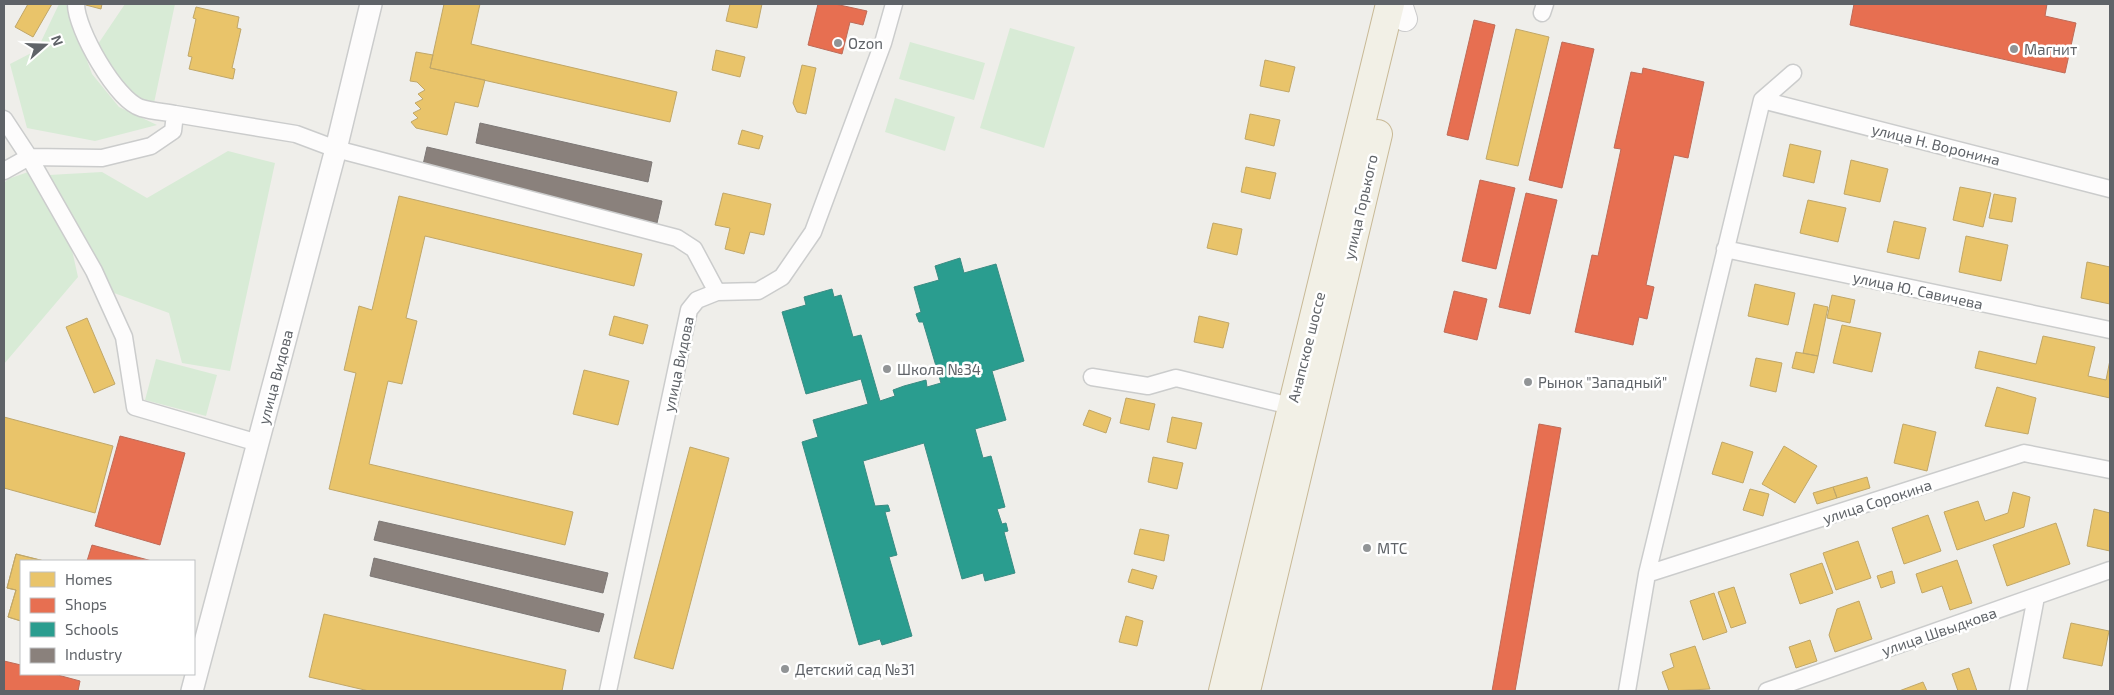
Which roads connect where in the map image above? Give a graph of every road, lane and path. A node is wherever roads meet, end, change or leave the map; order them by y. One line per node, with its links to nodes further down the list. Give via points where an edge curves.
1 (76, 4): 7 (street, via 92,50 121,94 140,108)
2 (371, 4): 9 (street, улица Видова)
3 (894, 4): 14 (street, улица Видова, via 883,43 812,232 782,277 758,291)
4 (1401, 8): 17 (highway, улица Горького)
5 (1793, 73): 6 (street)
6 (1762, 100): 12 (street, улица Н. Воронина); 13 (street)
7 (175, 114): 9 (street, via 296,134); 10 (street, via 173,131 151,146 102,158)
8 (4, 119): 10 (street)
9 (336, 149): 14 (street, via 677,238 694,249); 18 (street, улица Видова)
10 (29, 157): 11 (street); 18 (street, via 94,271 124,337 135,407)
11 (4, 171)
12 (2110, 189)
13 (1725, 249): 15 (street, улица Ю. Савичева); 21 (street)
14 (717, 292): 24 (street, улица Видова, via 697,300 689,310)
15 (2110, 330)
16 (1092, 377): 17 (street, via 1148,386 1176,378)
17 (1302, 409): 25 (highway, Анапское шоссе); 26 (highway, Анапское шоссе)
18 (258, 443): 23 (street, улица Видова)
19 (2110, 470): 21 (street, улица Сорокина, via 2024,453)
20 (2110, 570): 22 (street, улица Швыдкова)
21 (1647, 574): 27 (street)
22 (2036, 597): 28 (street, улица Швыдкова); 29 (street)
23 (192, 691)
24 (608, 691)
25 (1223, 691)
26 (1246, 691)
27 (1627, 691)
28 (1766, 691)
29 (2018, 691)

